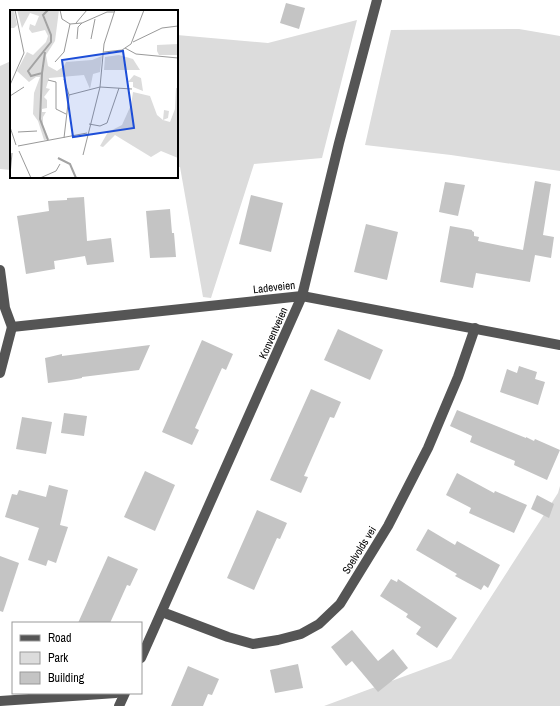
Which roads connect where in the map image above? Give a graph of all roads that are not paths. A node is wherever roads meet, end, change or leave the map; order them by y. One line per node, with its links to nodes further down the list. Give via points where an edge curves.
1 (377, 0): 3 (street, Konventveien)
2 (0, 270): 4 (street, via 5,308)
3 (302, 296): 4 (street, Ladeveien); 5 (street, Ladeveien); 8 (street, Konventveien)
4 (12, 327): 7 (street)
5 (474, 328): 6 (street, Ladeveien); 8 (street, Soelvolds vei, via 458,377 428,448 388,526 340,604 319,624 301,634 252,644)
6 (560, 345)
7 (0, 373)
8 (162, 612): 9 (street, Konventveien)
9 (142, 656)
10 (102, 694): 12 (street)
11 (125, 694): 13 (street)
12 (0, 701)
13 (119, 706)

